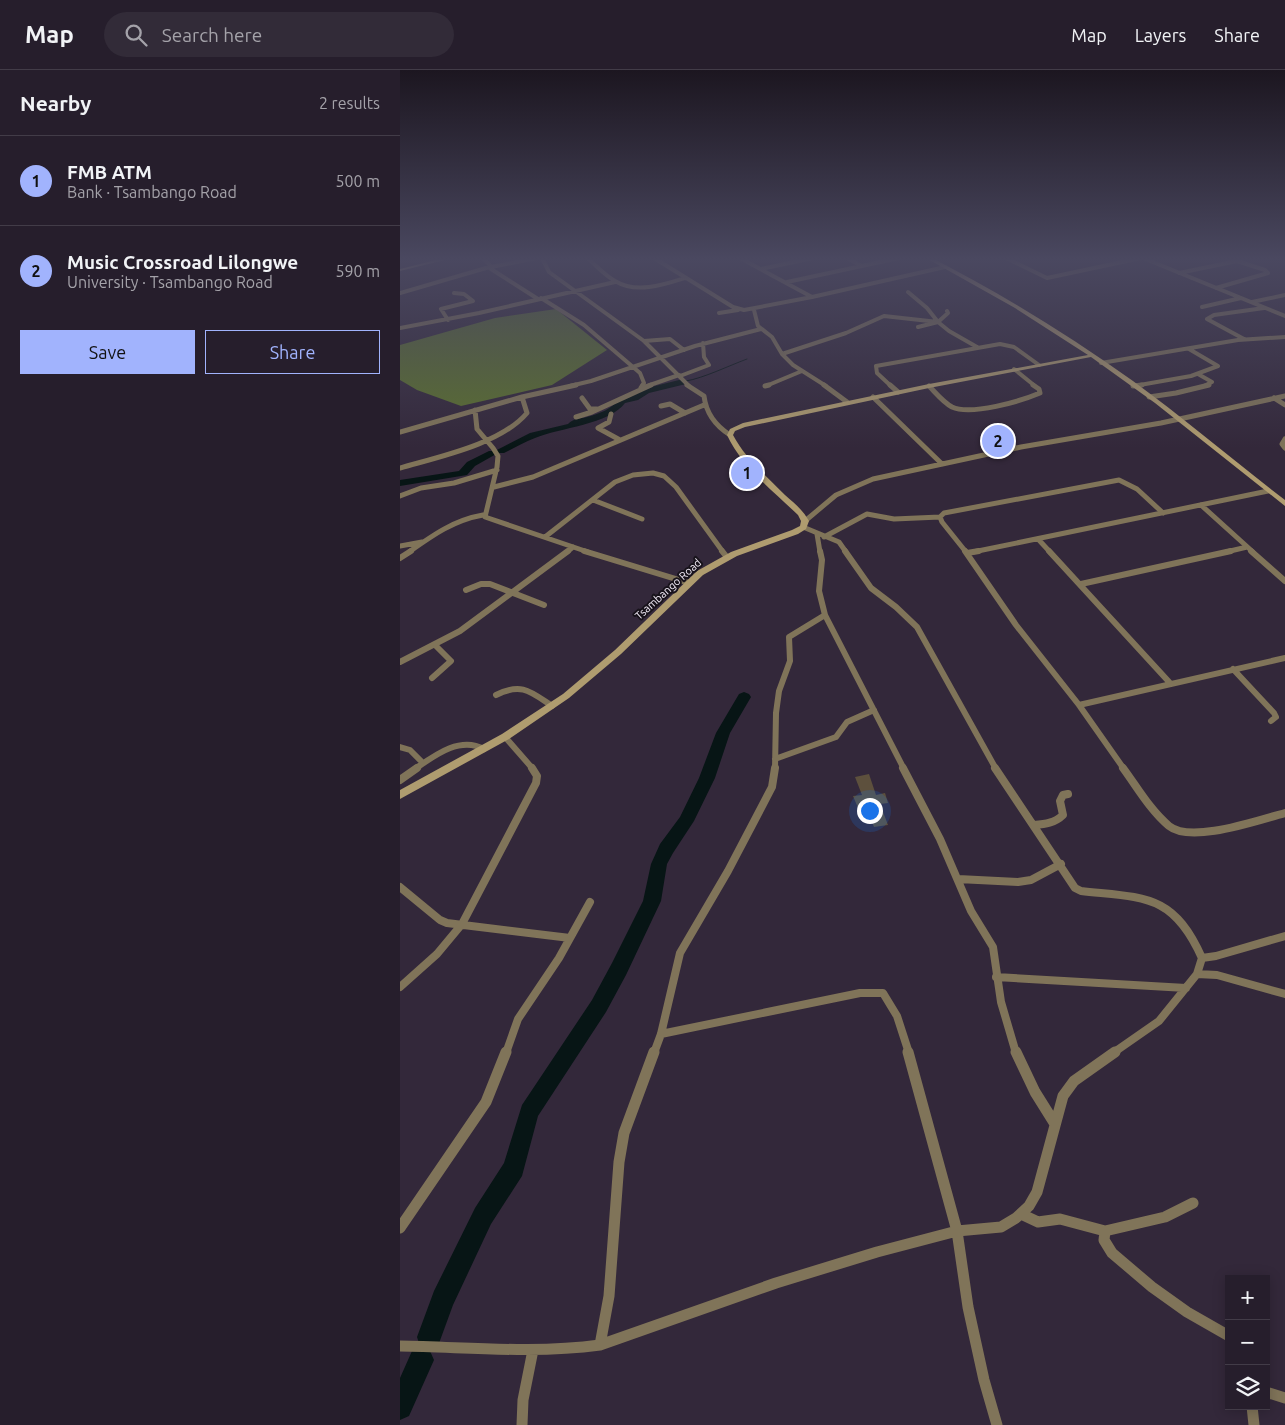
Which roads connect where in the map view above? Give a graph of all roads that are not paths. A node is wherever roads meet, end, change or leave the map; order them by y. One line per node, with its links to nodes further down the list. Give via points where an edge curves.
1 (441, 321): 11 (street)
2 (578, 321): 25 (street)
3 (616, 321): 15 (street)
4 (757, 321): 12 (street)
5 (874, 321): 20 (street)
6 (931, 321): 9 (street)
7 (1039, 321): 21 (street)
8 (1212, 321): 14 (street)
9 (938, 322): 10 (street); 17 (street)
10 (918, 327)
11 (400, 328)
12 (761, 329): 16 (street); 20 (street, via 772,337)
13 (1285, 337): 14 (street)
14 (1244, 339): 18 (street)
15 (644, 341): 19 (street, via 670,338); 22 (street)
16 (703, 344): 19 (street); 29 (street, via 704,357 709,365)
17 (977, 347): 24 (street, via 1010,345); 34 (street, via 876,366 877,373)
18 (1189, 349): 23 (street); 28 (street, via 1218,366)
19 (684, 350): 22 (street)
20 (782, 354): 27 (street)
21 (1090, 356): 23 (street); 24 (street)
22 (662, 357): 25 (street); 29 (street)
23 (1101, 363): 32 (street)
24 (1039, 365): 26 (street)
25 (634, 367): 33 (street, via 644,382); 36 (street)
26 (1014, 369): 31 (street); 31 (street, via 1040,393 1026,399 963,410 951,406)
27 (802, 371): 30 (street); 41 (street)
28 (1198, 374): 32 (street); 38 (street, via 1211,384)
29 (680, 375): 33 (street); 42 (street, via 685,383 704,396)
30 (765, 386)
31 (929, 386): 34 (street)
32 (1133, 386): 38 (street)
33 (641, 388): 45 (street)
34 (898, 392): 37 (street)
35 (1285, 396): 40 (street)
36 (522, 397): 46 (street); 54 (street, via 527,413 523,419)
37 (873, 397): 41 (street); 58 (street)
38 (1149, 397): 50 (street)
39 (582, 398): 45 (street, via 590,409)
40 (1274, 398): 43 (street); 50 (street)
41 (847, 402): 53 (street, via 743,426 732,430)
42 (704, 405): 48 (street); 53 (street)
43 (1285, 405)
44 (661, 406): 48 (street, via 670,404)
45 (598, 409): 49 (street)
46 (475, 410): 52 (street); 54 (street, via 477,428)
47 (611, 414): 55 (street, via 609,422 598,428)
48 (685, 414): 55 (street)
49 (576, 417)
50 (1178, 419): 58 (street); 62 (street)
51 (400, 426): 52 (street)
52 (402, 431)
53 (730, 435): 71 (street, via 750,462 801,514)
54 (484, 440): 59 (street); 60 (street, via 497,452)
55 (620, 440): 61 (street, via 533,477)
56 (1285, 440): 57 (street, via 1282,444)
57 (1285, 448)
58 (942, 464): 71 (street, via 854,486 826,502)
59 (400, 468)
60 (497, 470): 61 (street); 63 (street)
61 (494, 487): 68 (street)
62 (1268, 491): 65 (street); 66 (street)
63 (400, 496)
64 (593, 500): 70 (street); 73 (street); 80 (street, via 627,476 647,473 664,476 676,487)
65 (1285, 504)
66 (1201, 505): 67 (street); 77 (street)
67 (1163, 513): 69 (street, via 1135,486 1119,480 944,512); 74 (street)
68 (483, 515): 73 (street); 75 (street, via 453,522)
69 (940, 517): 72 (street, via 894,519 867,514); 79 (street)
70 (642, 519)
71 (804, 524): 72 (street); 80 (street, Tsambango Road, via 795,532)
72 (820, 536): 88 (street, via 819,591); 109 (street, via 839,542 870,588 917,628 987,755)
73 (545, 537): 78 (street)
74 (1038, 539): 79 (street); 84 (street)
75 (425, 542): 76 (street); 81 (street)
76 (400, 546)
77 (1247, 547): 82 (street); 84 (street)
78 (573, 548): 83 (street); 86 (street)
79 (967, 553): 96 (street, via 1016,624)
80 (726, 556): 83 (street, Tsambango Road)
81 (400, 558)
82 (1285, 581)
83 (689, 583): 97 (street, Tsambango Road, via 587,680)
84 (1081, 584): 94 (street)
85 (466, 590): 86 (street, via 486,584)
86 (511, 592): 87 (street); 89 (street)
87 (544, 605)
88 (825, 615): 98 (street); 103 (street, via 788,640 790,661 779,691 776,712)
89 (435, 646): 91 (street); 93 (street, via 451,661)
90 (1285, 658): 92 (street)
91 (400, 662)
92 (1234, 669): 94 (street); 99 (street, via 1274,713 1276,717)
93 (432, 678)
94 (1170, 683): 96 (street)
95 (496, 695): 97 (street, via 508,688 525,688)
96 (1079, 705): 108 (street, via 1154,811 1170,827 1201,834)
97 (552, 706): 100 (street, Tsambango Road)
98 (874, 710): 103 (street, via 848,722 836,737); 111 (street)
99 (1271, 721)
100 (505, 737): 102 (street, Tsambango Road); 114 (street, via 535,771 536,783)
101 (400, 747): 104 (street, via 410,750)
102 (484, 749): 104 (street, via 474,744 462,745); 107 (street, Tsambango Road)
103 (776, 759): 123 (street, via 772,787 680,953)
104 (423, 764): 105 (street)
105 (400, 780)
106 (1068, 794): 109 (street, via 1063,795 1060,801 1063,815 1058,820)
107 (400, 795)
108 (1285, 814)
109 (1034, 825): 110 (street)
110 (1061, 864): 111 (street, via 1030,880 1018,882); 117 (street, via 1078,890 1139,897 1164,907 1186,927)
111 (958, 879): 119 (street, via 971,912 993,946)
112 (400, 887): 114 (street, via 440,920)
113 (590, 902): 116 (street)
114 (462, 924): 116 (street); 120 (street, via 437,954)
115 (1285, 936): 117 (street)
116 (570, 938): 127 (street, via 518,1019 486,1102)
117 (1202, 958): 118 (street)
118 (1197, 974): 121 (street); 122 (street, via 1217,975)
119 (996, 977): 121 (street); 124 (street, via 1021,1065)
120 (400, 987)
121 (1186, 988): 124 (street, via 1159,1020 1074,1081 1063,1096)
122 (1285, 994)
123 (661, 1034): 129 (street, via 860,993 883,993 897,1016); 131 (street, via 624,1133 609,1296)
124 (1055, 1124): 126 (street, via 1037,1192)
125 (1193, 1203): 128 (street, via 1165,1217)
126 (1021, 1214): 128 (street, via 1038,1222 1060,1219); 129 (street, via 1001,1227)
127 (400, 1228)
128 (1105, 1230): 130 (street, via 1104,1240 1112,1252 1152,1287)
129 (957, 1231): 131 (street, via 776,1283); 138 (street, via 968,1306)
130 (1225, 1334)
131 (600, 1345): 133 (street, via 575,1350)
132 (400, 1346): 133 (street)
133 (533, 1350): 137 (street, via 523,1400)
134 (1270, 1393): 135 (street)
135 (1285, 1398)
136 (1252, 1410): 139 (street)
137 (522, 1425)
138 (997, 1425)
139 (1254, 1425)

